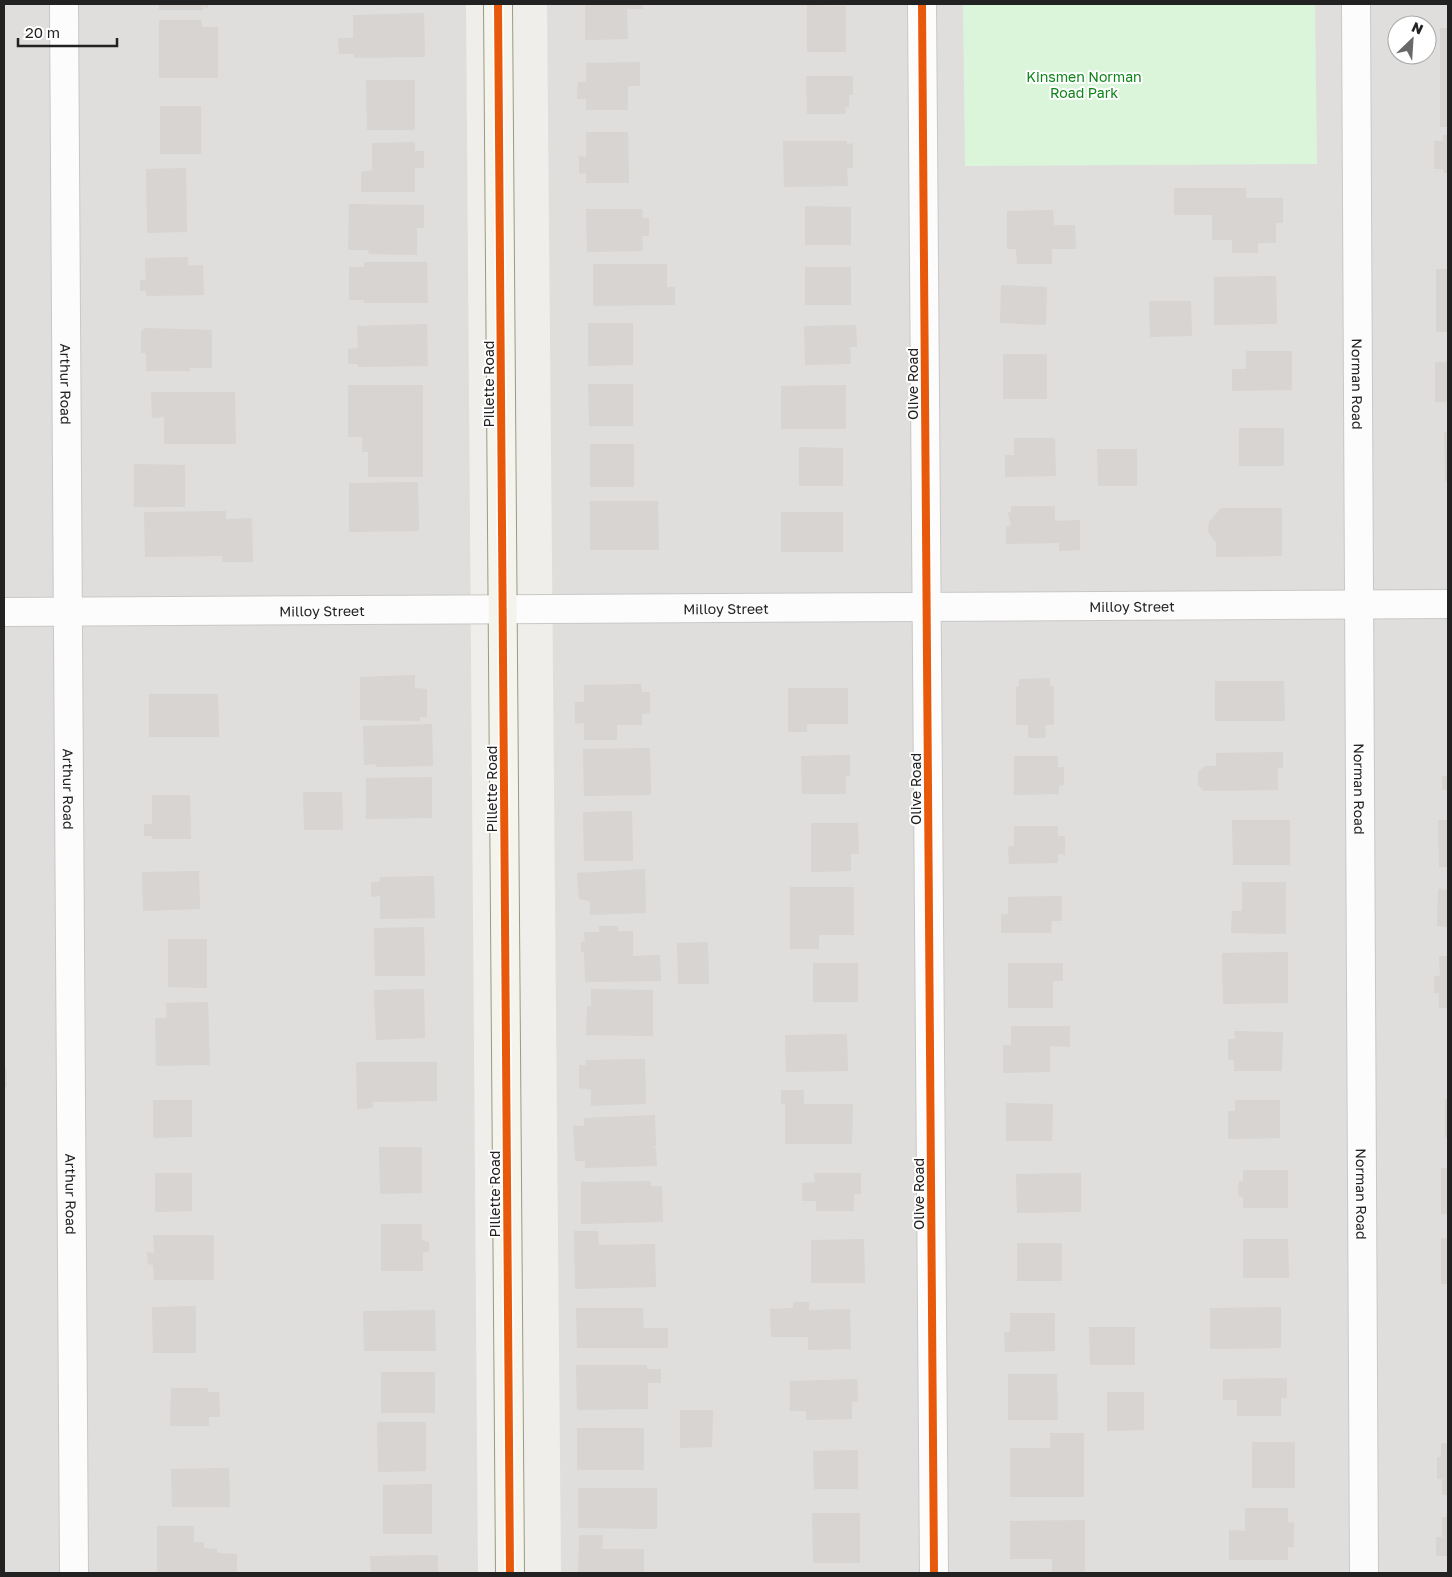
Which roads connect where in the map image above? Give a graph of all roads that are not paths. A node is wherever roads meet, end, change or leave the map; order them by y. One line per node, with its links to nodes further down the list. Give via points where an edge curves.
1 (64, 4): 9 (street, Arthur Road)
2 (498, 4): 8 (street, Pillette Road)
3 (922, 4): 7 (street, Olive Road)
4 (1356, 4): 5 (street, Norman Road)
5 (1359, 604): 6 (street, Milloy Street); 7 (street, Milloy Street); 14 (street, Norman Road)
6 (1448, 604)
7 (926, 607): 8 (street, Milloy Street); 13 (street, Olive Road)
8 (503, 609): 9 (street, Milloy Street); 12 (street, Pillette Road)
9 (68, 611): 10 (street, Milloy Street); 11 (street, Arthur Road)
10 (4, 612)
11 (74, 1573)
12 (510, 1573)
13 (934, 1573)
14 (1364, 1573)

